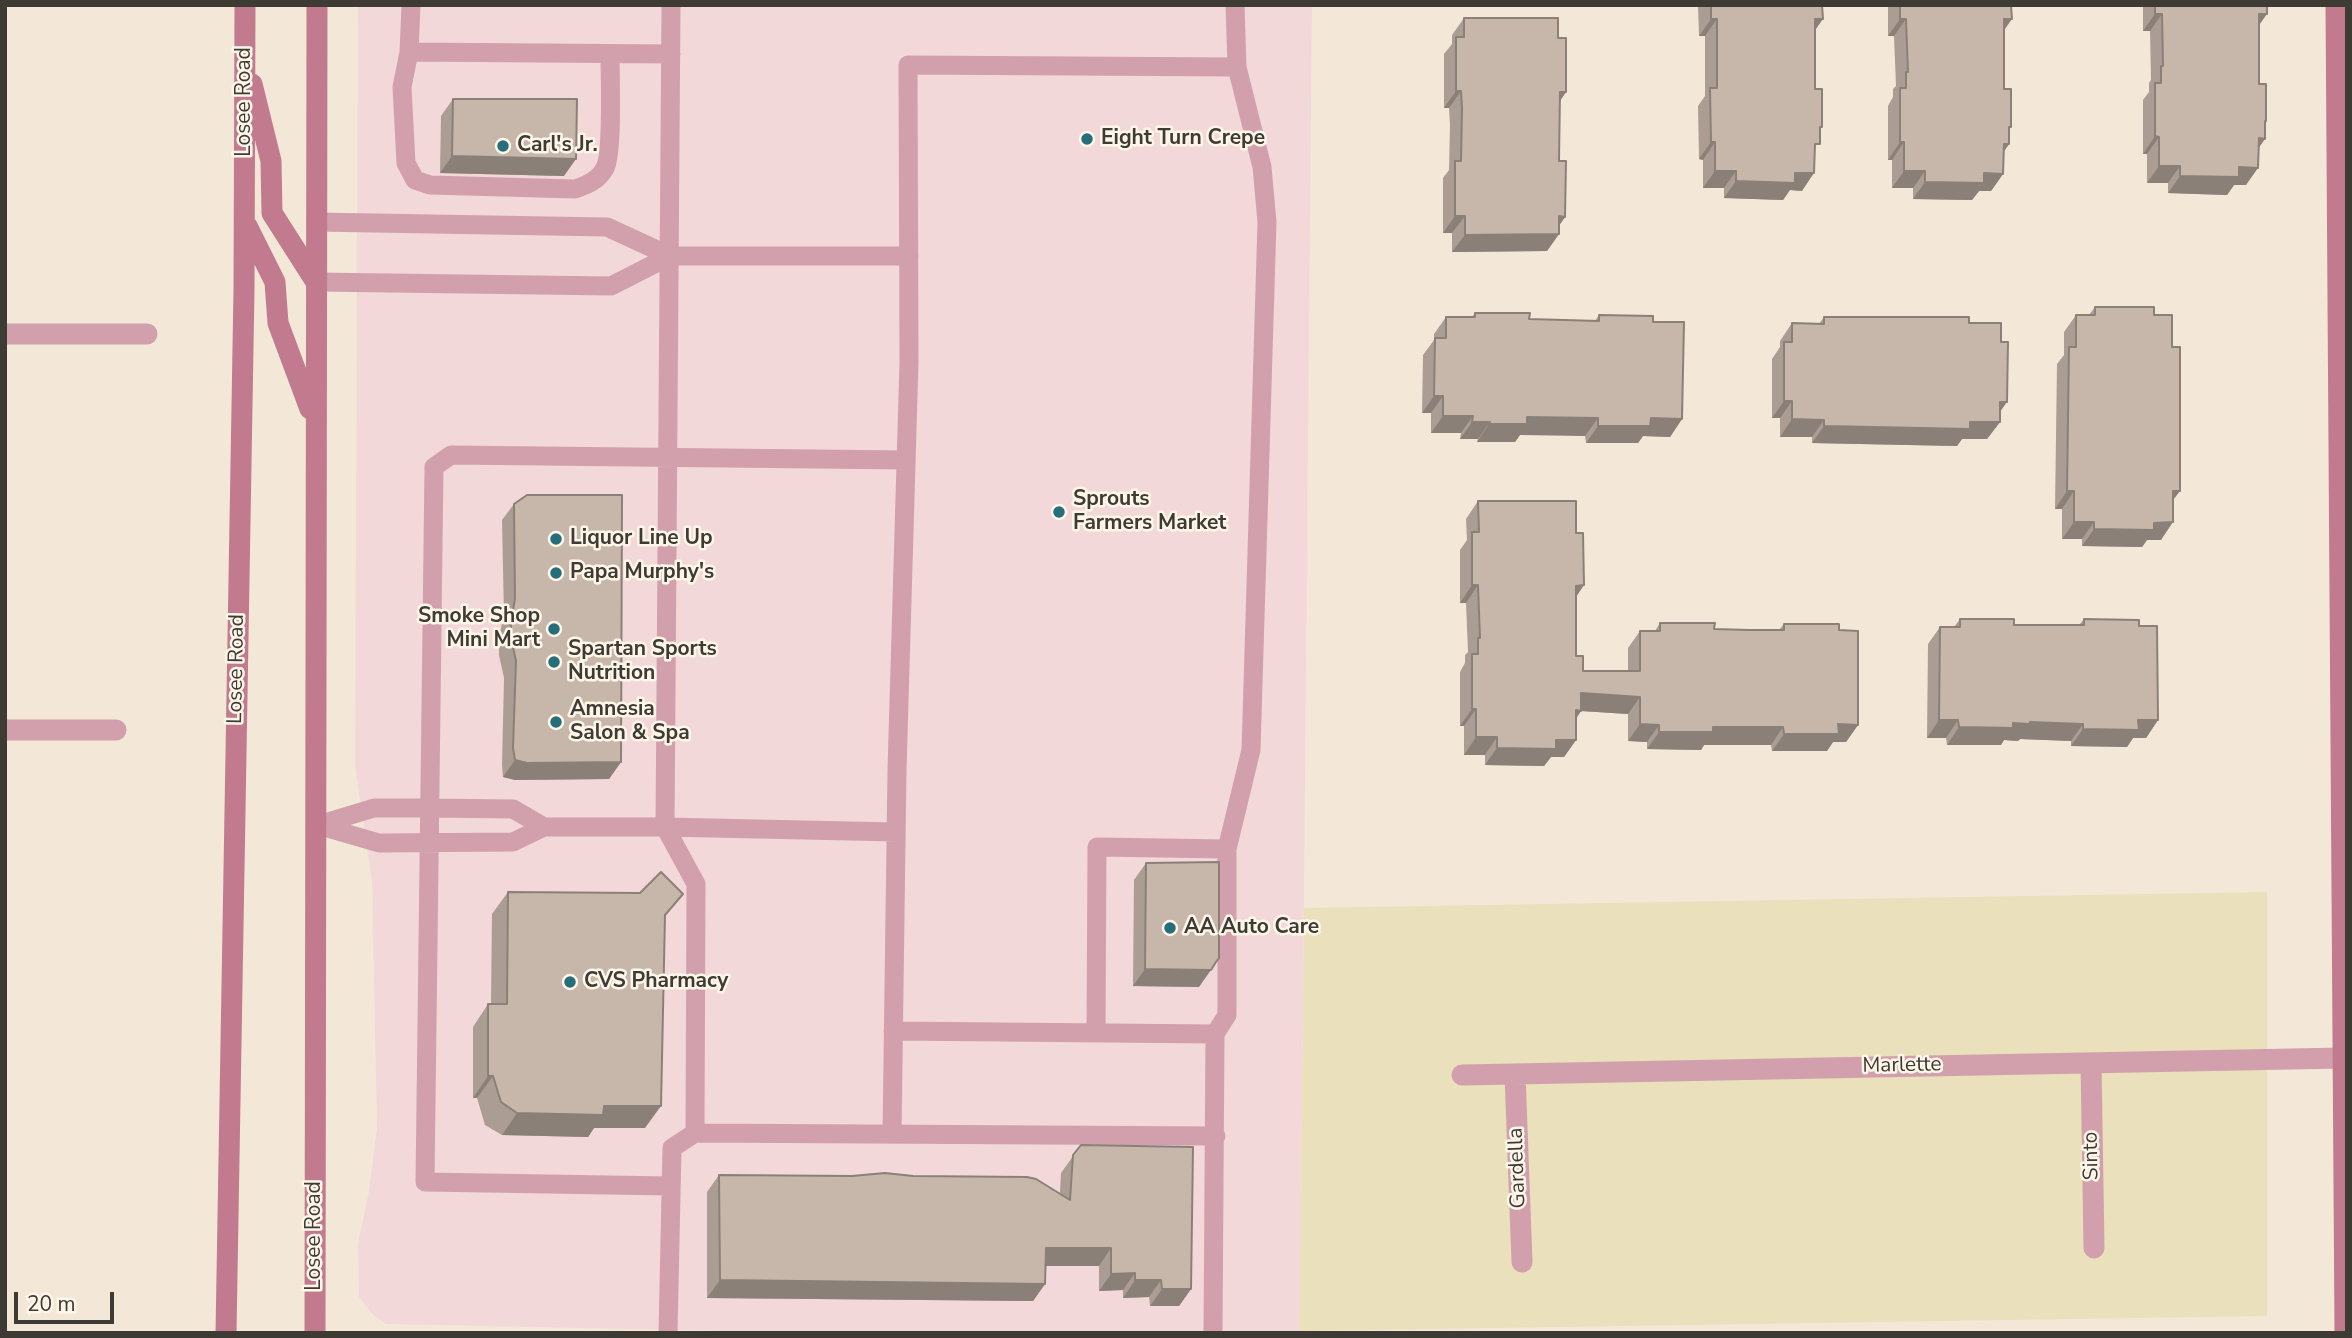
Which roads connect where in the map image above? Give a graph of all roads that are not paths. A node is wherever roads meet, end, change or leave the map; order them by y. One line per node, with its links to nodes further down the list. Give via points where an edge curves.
1 (245, 5): 7 (main road, Losee Road)
2 (317, 5): 13 (main road, Losee Road)
3 (411, 5): 8 (lane)
4 (671, 5): 10 (lane)
5 (1234, 5): 11 (lane)
6 (2336, 5): 34 (main road)
7 (245, 51): 12 (main road, Losee Road); 16 (main road, via 271,161 272,213)
8 (409, 52): 9 (lane); 9 (lane, via 402,87 406,163 415,180 430,185 575,189 592,183 606,168)
9 (610, 54): 10 (lane)
10 (671, 54): 14 (lane)
11 (1237, 67): 15 (lane, via 908,65); 30 (lane, via 1262,167 1267,222 1251,750)
12 (245, 222): 19 (main road, via 275,282 278,323); 44 (main road, Losee Road)
13 (316, 222): 14 (lane, via 607,227); 16 (main road, Losee Road)
14 (670, 256): 15 (lane); 16 (lane, via 611,286); 20 (lane)
15 (909, 256): 21 (lane)
16 (316, 282): 19 (main road, Losee Road)
17 (5, 334): 18 (street)
18 (146, 334)
19 (314, 421): 25 (main road, Losee Road)
20 (668, 457): 21 (lane); 24 (lane, via 450,455 434,467); 27 (lane)
21 (906, 460): 28 (lane)
22 (5, 730): 23 (street)
23 (116, 730)
24 (431, 808): 25 (lane, via 373,808); 26 (lane, via 513,809); 29 (lane)
25 (317, 825): 29 (lane, via 379,843); 45 (main road, Losee Road)
26 (544, 827): 27 (lane); 29 (lane, via 513,842)
27 (664, 827): 28 (lane); 38 (lane, via 696,884)
28 (896, 831): 31 (lane)
29 (430, 842): 41 (lane, via 425,1182)
30 (1227, 849): 32 (lane, via 1097,847); 33 (lane, via 1227,1015)
31 (893, 1031): 32 (lane); 39 (lane)
32 (1096, 1033): 33 (lane)
33 (1215, 1034): 40 (lane)
34 (2343, 1058): 35 (street, Marlette); 48 (main road)
35 (2091, 1063): 36 (street, Marlette); 42 (street, Sinto)
36 (1515, 1074): 37 (street, Marlette); 43 (street, Gardella)
37 (1462, 1075)
38 (695, 1133): 39 (lane); 41 (lane, via 672,1148)
39 (891, 1134): 40 (lane)
40 (1216, 1136): 47 (lane)
41 (670, 1186): 46 (lane)
42 (2094, 1248)
43 (1522, 1262)
44 (226, 1333)
45 (315, 1333)
46 (668, 1333)
47 (1213, 1333)
48 (2345, 1333)

